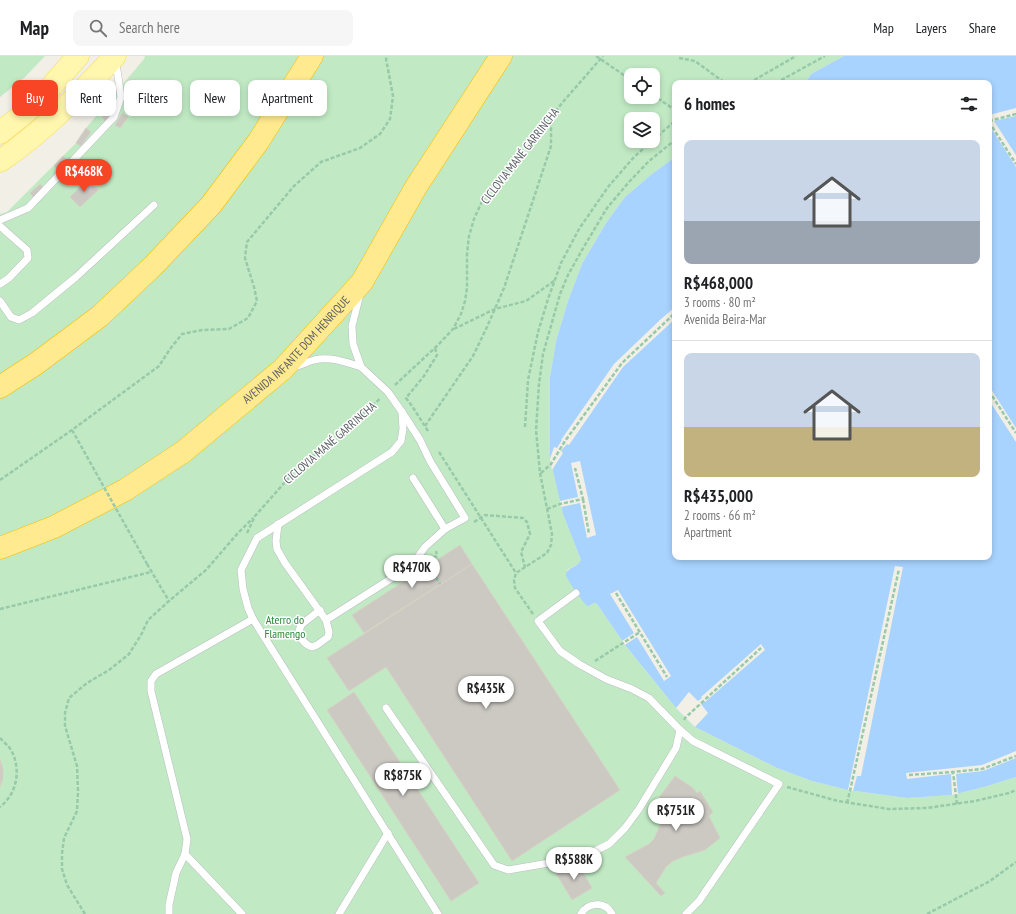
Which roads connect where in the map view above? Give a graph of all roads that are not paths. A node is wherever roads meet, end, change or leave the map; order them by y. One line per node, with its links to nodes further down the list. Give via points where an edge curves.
1 (78, 56): 5 (main road, via 37,103)
2 (115, 56): 6 (main road, via 58,116); 8 (lane, via 121,97 114,117 28,208)
3 (501, 56): 10 (highway, AVENIDA INFANTE DOM HENRIQUE, via 416,187)
4 (309, 59): 15 (highway, via 258,142 211,205 100,316)
5 (0, 133)
6 (0, 161)
7 (154, 205): 12 (lane, via 76,277 32,313 19,320 11,317)
8 (0, 220)
9 (0, 226): 11 (lane, via 27,250 28,258)
10 (362, 282): 13 (lane, via 352,326 353,344); 14 (highway, AVENIDA INFANTE DOM HENRIQUE)
11 (0, 284)
12 (0, 301)
13 (361, 367): 14 (lane, via 335,359 315,360); 16 (lane, via 388,392)
14 (283, 369): 20 (highway, AVENIDA INFANTE DOM HENRIQUE, via 183,452 125,490 54,527)
15 (0, 387)
16 (402, 412): 18 (lane, via 401,441 392,452); 19 (lane, via 466,518)
17 (413, 478): 19 (lane)
18 (278, 524): 22 (lane, via 277,549); 23 (lane, via 257,538 241,570 243,589)
19 (445, 529): 24 (lane, via 400,573)
20 (0, 548)
21 (576, 593): 26 (lane, via 538,621 560,651 606,679 649,698)
22 (320, 610): 24 (lane); 24 (lane, via 302,624 299,630 300,637 307,645 312,647 328,637)
23 (253, 619): 27 (lane); 28 (lane, via 156,674 151,680 151,692 187,839)
24 (326, 620)
25 (386, 708): 26 (lane, via 494,865 508,870 583,857 608,844 625,828 639,809 676,748)
26 (680, 730): 35 (lane, via 693,741 779,784 699,901)
27 (388, 833): 31 (lane); 32 (lane)
28 (185, 854): 29 (lane, via 176,873); 30 (lane)
29 (169, 914)
30 (242, 914)
31 (339, 914)
32 (438, 914)
33 (581, 914): 34 (lane, via 585,908 596,904 607,908)
34 (612, 914)
35 (686, 914)

